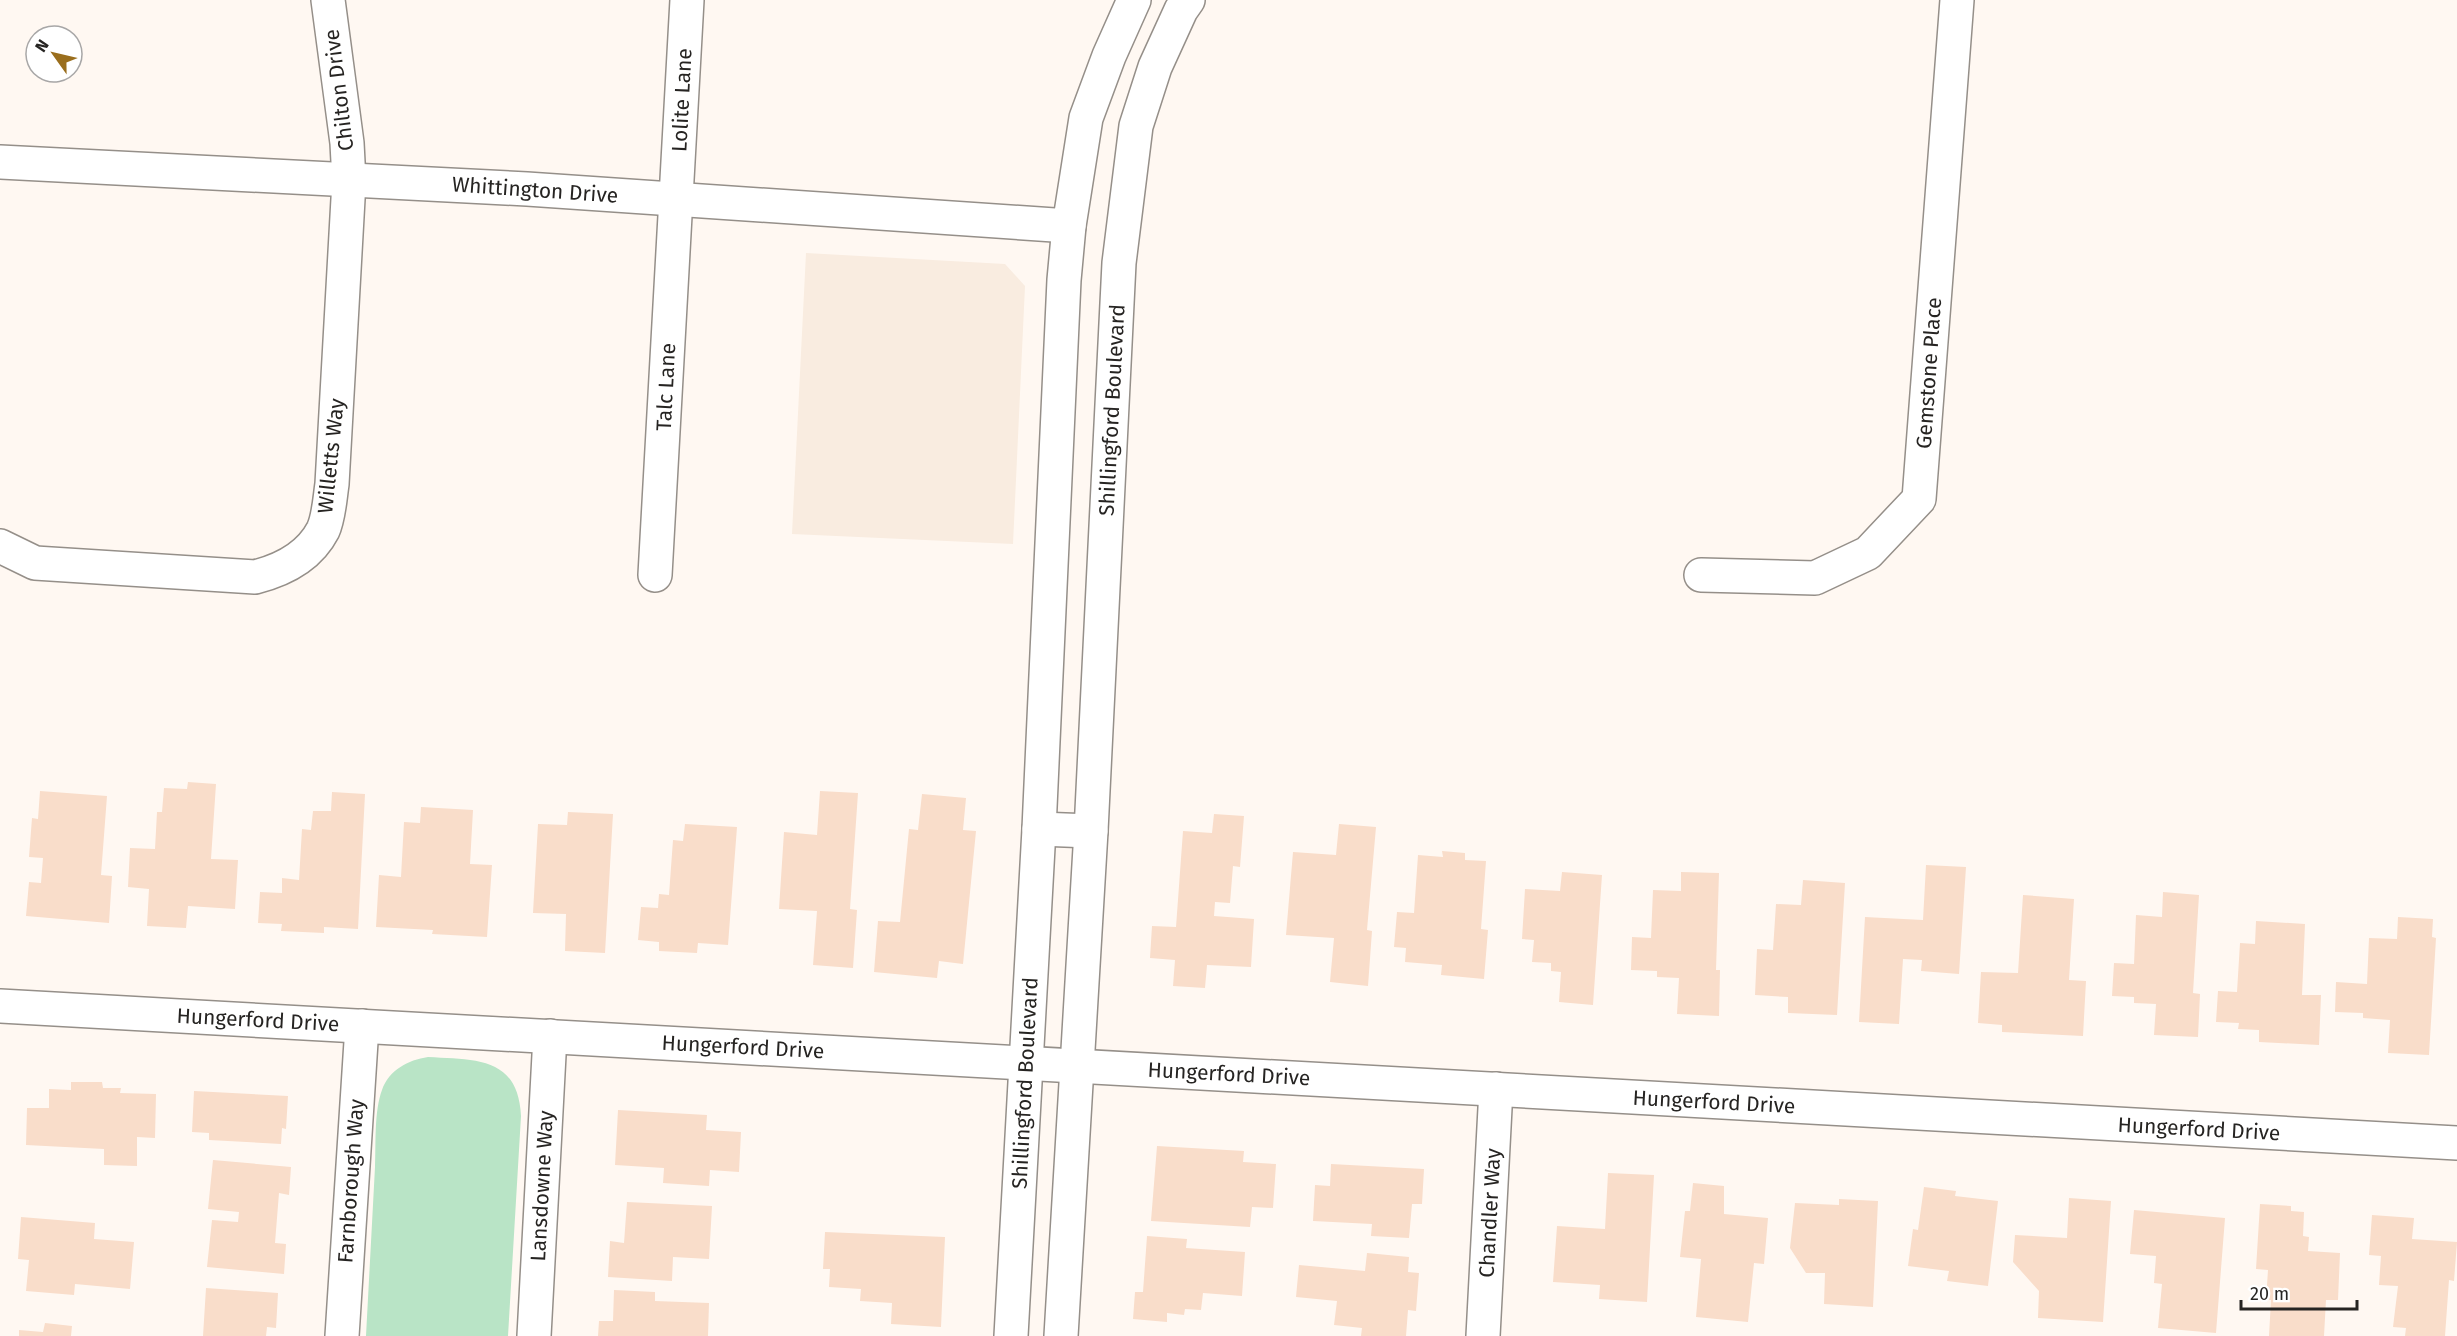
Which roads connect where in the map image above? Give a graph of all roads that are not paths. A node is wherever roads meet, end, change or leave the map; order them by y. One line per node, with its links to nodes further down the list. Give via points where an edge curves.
1 (328, 0): 7 (street, Chilton Drive)
2 (687, 0): 8 (street, Lolite Lane)
3 (1134, 0): 9 (street, Shillingford Boulevard, via 1086,118)
4 (1188, 0): 14 (street, Shillingford Boulevard, via 1155,67 1136,126 1129,176 1119,263)
5 (1957, 0): 12 (street, Gemstone Place, via 1919,500 1868,553 1815,578)
6 (0, 162): 7 (street, Whittington Drive)
7 (349, 181): 8 (street, Whittington Drive); 10 (street, Willetts Way, via 332,484 324,529 305,554 279,570 255,577 35,563)
8 (677, 200): 9 (street, Whittington Drive); 11 (street, Talc Lane)
9 (1069, 226): 13 (street, Shillingford Boulevard)
10 (0, 546)
11 (655, 575)
12 (1701, 575)
13 (1039, 829): 14 (street); 18 (street, Shillingford Boulevard)
14 (1091, 831): 19 (street, Shillingford Boulevard)
15 (0, 1006): 16 (street, Hungerford Drive)
16 (362, 1026): 17 (street, Hungerford Drive); 22 (street, Farnborough Way)
17 (550, 1036): 18 (street, Hungerford Drive); 23 (street, Lansdowne Way)
18 (1026, 1062): 19 (street, Hungerford Drive); 24 (street, Shillingford Boulevard)
19 (1076, 1065): 20 (street, Hungerford Drive); 25 (street, Shillingford Boulevard)
20 (1497, 1089): 21 (street, Hungerford Drive); 26 (street, Chandler Way)
21 (2457, 1143)
22 (342, 1336)
23 (534, 1336)
24 (1011, 1336)
25 (1061, 1336)
26 (1483, 1336)

